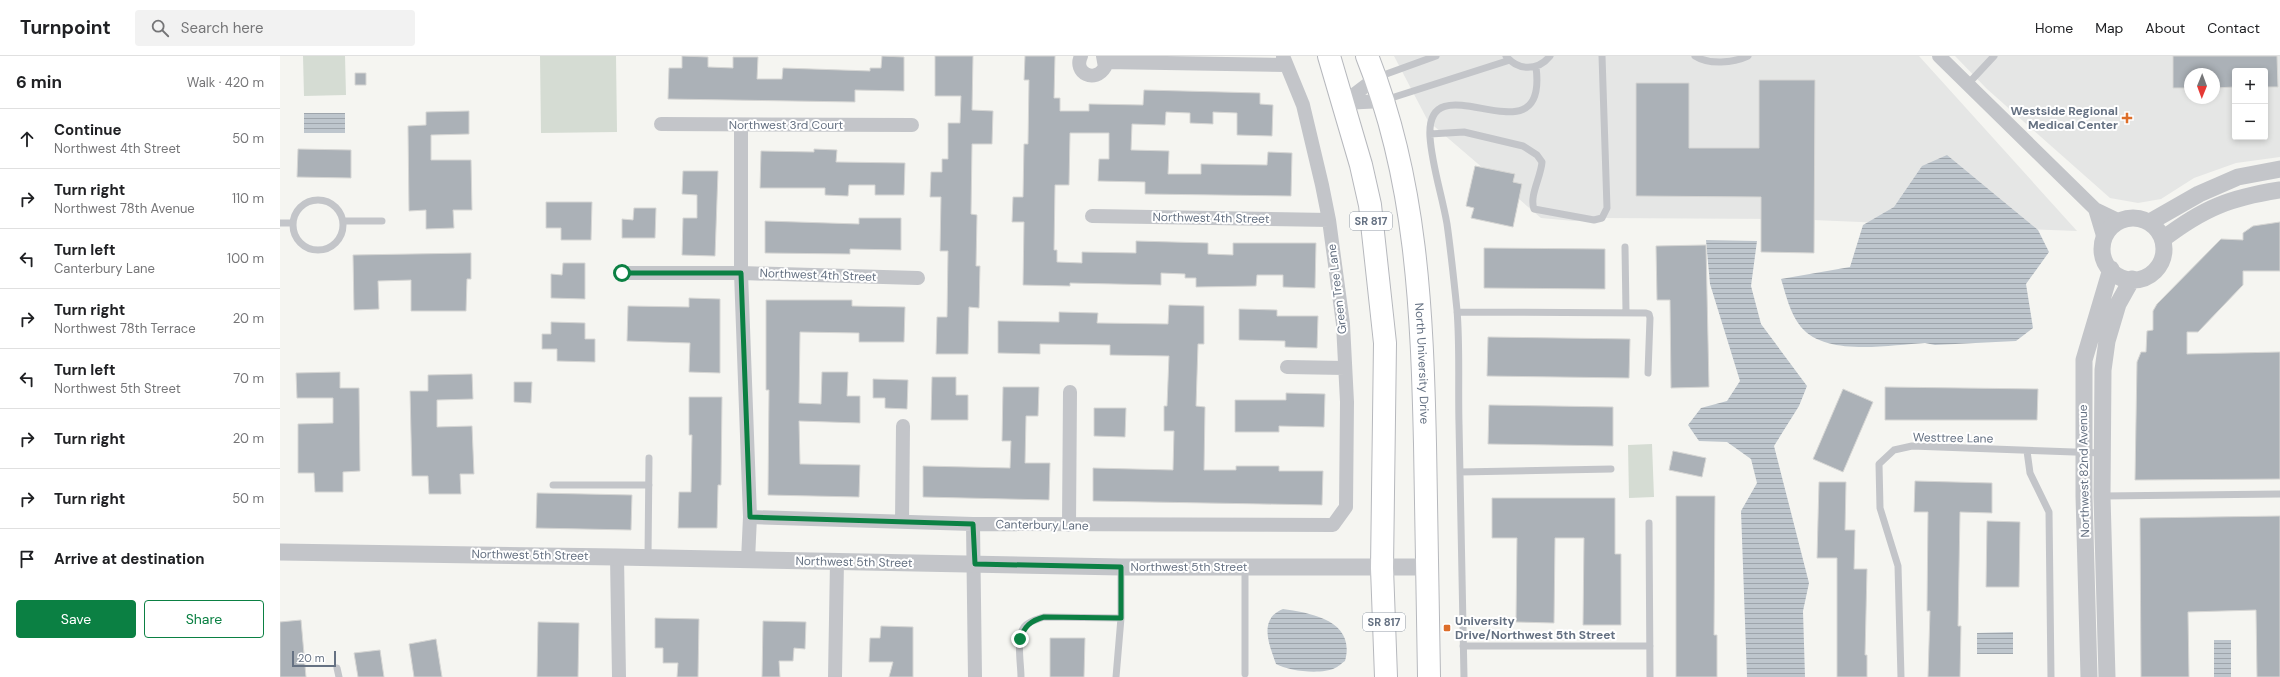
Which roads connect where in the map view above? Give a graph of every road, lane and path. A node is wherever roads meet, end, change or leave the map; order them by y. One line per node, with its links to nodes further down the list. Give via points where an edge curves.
1 (1081, 56): 12 (street, via 1079,64 1088,76 1098,74 1105,67)
2 (1329, 56): 18 (main road, SR 817)
3 (1367, 56): 15 (main road, North University Drive / SR 817)
4 (1436, 56): 15 (lane)
5 (1550, 56): 14 (lane)
6 (1602, 56): 22 (lane, via 1607,208 1602,218 1594,220 1534,210 1532,204 1542,172 1542,162 1524,146 1464,132)
7 (1695, 56): 8 (lane, via 1702,61 1737,61)
8 (1748, 56)
9 (1938, 56): 16 (street)
10 (1994, 56): 16 (lane)
11 (1508, 58): 14 (lane, via 1522,67); 17 (lane)
12 (1104, 59): 13 (street)
13 (1284, 60): 27 (street, Green Tree Lane, via 1303,105)
14 (1536, 67): 22 (lane, via 1538,90 1533,102 1524,110 1511,112 1457,103 1445,104 1436,108 1431,118)
15 (1376, 78): 17 (main road, North University Drive / SR 817); 18 (street)
16 (1968, 85): 25 (street)
17 (1383, 101): 18 (street); 73 (main road, North University Drive / SR 817, via 1400,154 1411,218 1423,341)
18 (1343, 103): 74 (main road, SR 817, via 1370,205 1385,343)
19 (661, 124): 20 (street, Northwest 3rd Court)
20 (741, 125): 21 (street, Northwest 3rd Court); 39 (street)
21 (912, 125)
22 (1430, 134): 42 (lane, via 1447,225)
23 (2280, 169): 31 (street, via 2238,177 2199,194)
24 (2280, 190): 35 (street, via 2242,196 2207,209)
25 (2095, 209): 30 (street); 34 (street)
26 (1092, 216): 27 (street, Northwest 4th Street)
27 (1330, 220): 45 (street, Green Tree Lane)
28 (344, 221): 29 (lane); 33 (lane, via 336,206 322,200 306,203 299,208); 33 (lane, via 344,229 338,240 329,248 321,250 312,250 300,243 293,230)
29 (382, 221)
30 (2120, 221): 31 (street, via 2135,218); 34 (street, via 2108,231)
31 (2150, 222): 35 (street)
32 (280, 223): 33 (lane)
33 (293, 223)
34 (2104, 239): 37 (street, via 2103,255)
35 (2163, 239): 41 (street, via 2164,249 2158,267 2151,274)
36 (1624, 247): 43 (lane)
37 (2111, 270): 41 (street); 50 (street, Northwest 82nd Avenue, via 2084,360)
38 (622, 273): 39 (street, Northwest 4th Street)
39 (741, 273): 40 (street, Northwest 4th Street); 59 (street)
40 (918, 278)
41 (2132, 280): 51 (street, Northwest 82nd Avenue, via 2118,304 2107,341 2103,370)
42 (1457, 312): 43 (lane); 54 (lane)
43 (1626, 312): 46 (lane, via 1649,314)
44 (1287, 367): 45 (street)
45 (1345, 368): 64 (street, Green Tree Lane, via 1346,507)
46 (1648, 373)
47 (1070, 392): 63 (street)
48 (903, 426): 60 (street)
49 (2027, 451): 50 (lane, Westtree Lane); 90 (lane, Westtree Lane, via 1912,446 1894,450 1879,464 1880,508 1898,566); 91 (lane, via 2030,473 2049,512)
50 (2086, 453): 51 (lane, Westtree Lane); 92 (street, Northwest 82nd Avenue, via 2084,496)
51 (2103, 453): 58 (street, Northwest 82nd Avenue)
52 (649, 458): 56 (lane)
53 (1611, 469): 54 (lane)
54 (1460, 472): 76 (lane)
55 (553, 485): 56 (lane)
56 (649, 486): 67 (lane)
57 (2280, 494): 58 (lane)
58 (2102, 496): 93 (street, Northwest 82nd Avenue)
59 (750, 517): 60 (street, Canterbury Lane); 68 (street)
60 (902, 522): 62 (street, Canterbury Lane)
61 (1648, 523): 77 (lane)
62 (973, 524): 63 (street, Canterbury Lane); 70 (street)
63 (1069, 525): 64 (street, Canterbury Lane)
64 (1333, 525)
65 (280, 552): 66 (street, Northwest 5th Street)
66 (617, 556): 67 (street, Northwest 5th Street); 81 (street)
67 (648, 557): 68 (street, Northwest 5th Street)
68 (748, 560): 69 (street, Northwest 5th Street)
69 (837, 561): 70 (street, Northwest 5th Street); 82 (street)
70 (975, 564): 72 (street, Northwest 5th Street); 83 (street)
71 (1245, 566): 72 (street, Northwest 5th Street); 74 (street, Northwest 5th Street); 79 (lane)
72 (1121, 567): 75 (lane)
73 (1427, 567): 74 (street, Northwest 5th Street); 87 (main road, North University Drive / SR 817)
74 (1382, 568): 86 (main road, SR 817)
75 (1121, 618): 84 (lane, via 1044,617 1035,620 1024,627 1020,639); 85 (lane)
76 (1463, 646): 77 (lane); 88 (lane)
77 (1650, 646): 89 (lane)
78 (337, 668): 80 (lane)
79 (1245, 674)
80 (338, 677)
81 (619, 677)
82 (835, 677)
83 (975, 677)
84 (1021, 677)
85 (1116, 677)
86 (1386, 677)
87 (1429, 677)
88 (1464, 677)
89 (1650, 677)
90 (1901, 677)
91 (2051, 677)
92 (2089, 677)
93 (2107, 677)

